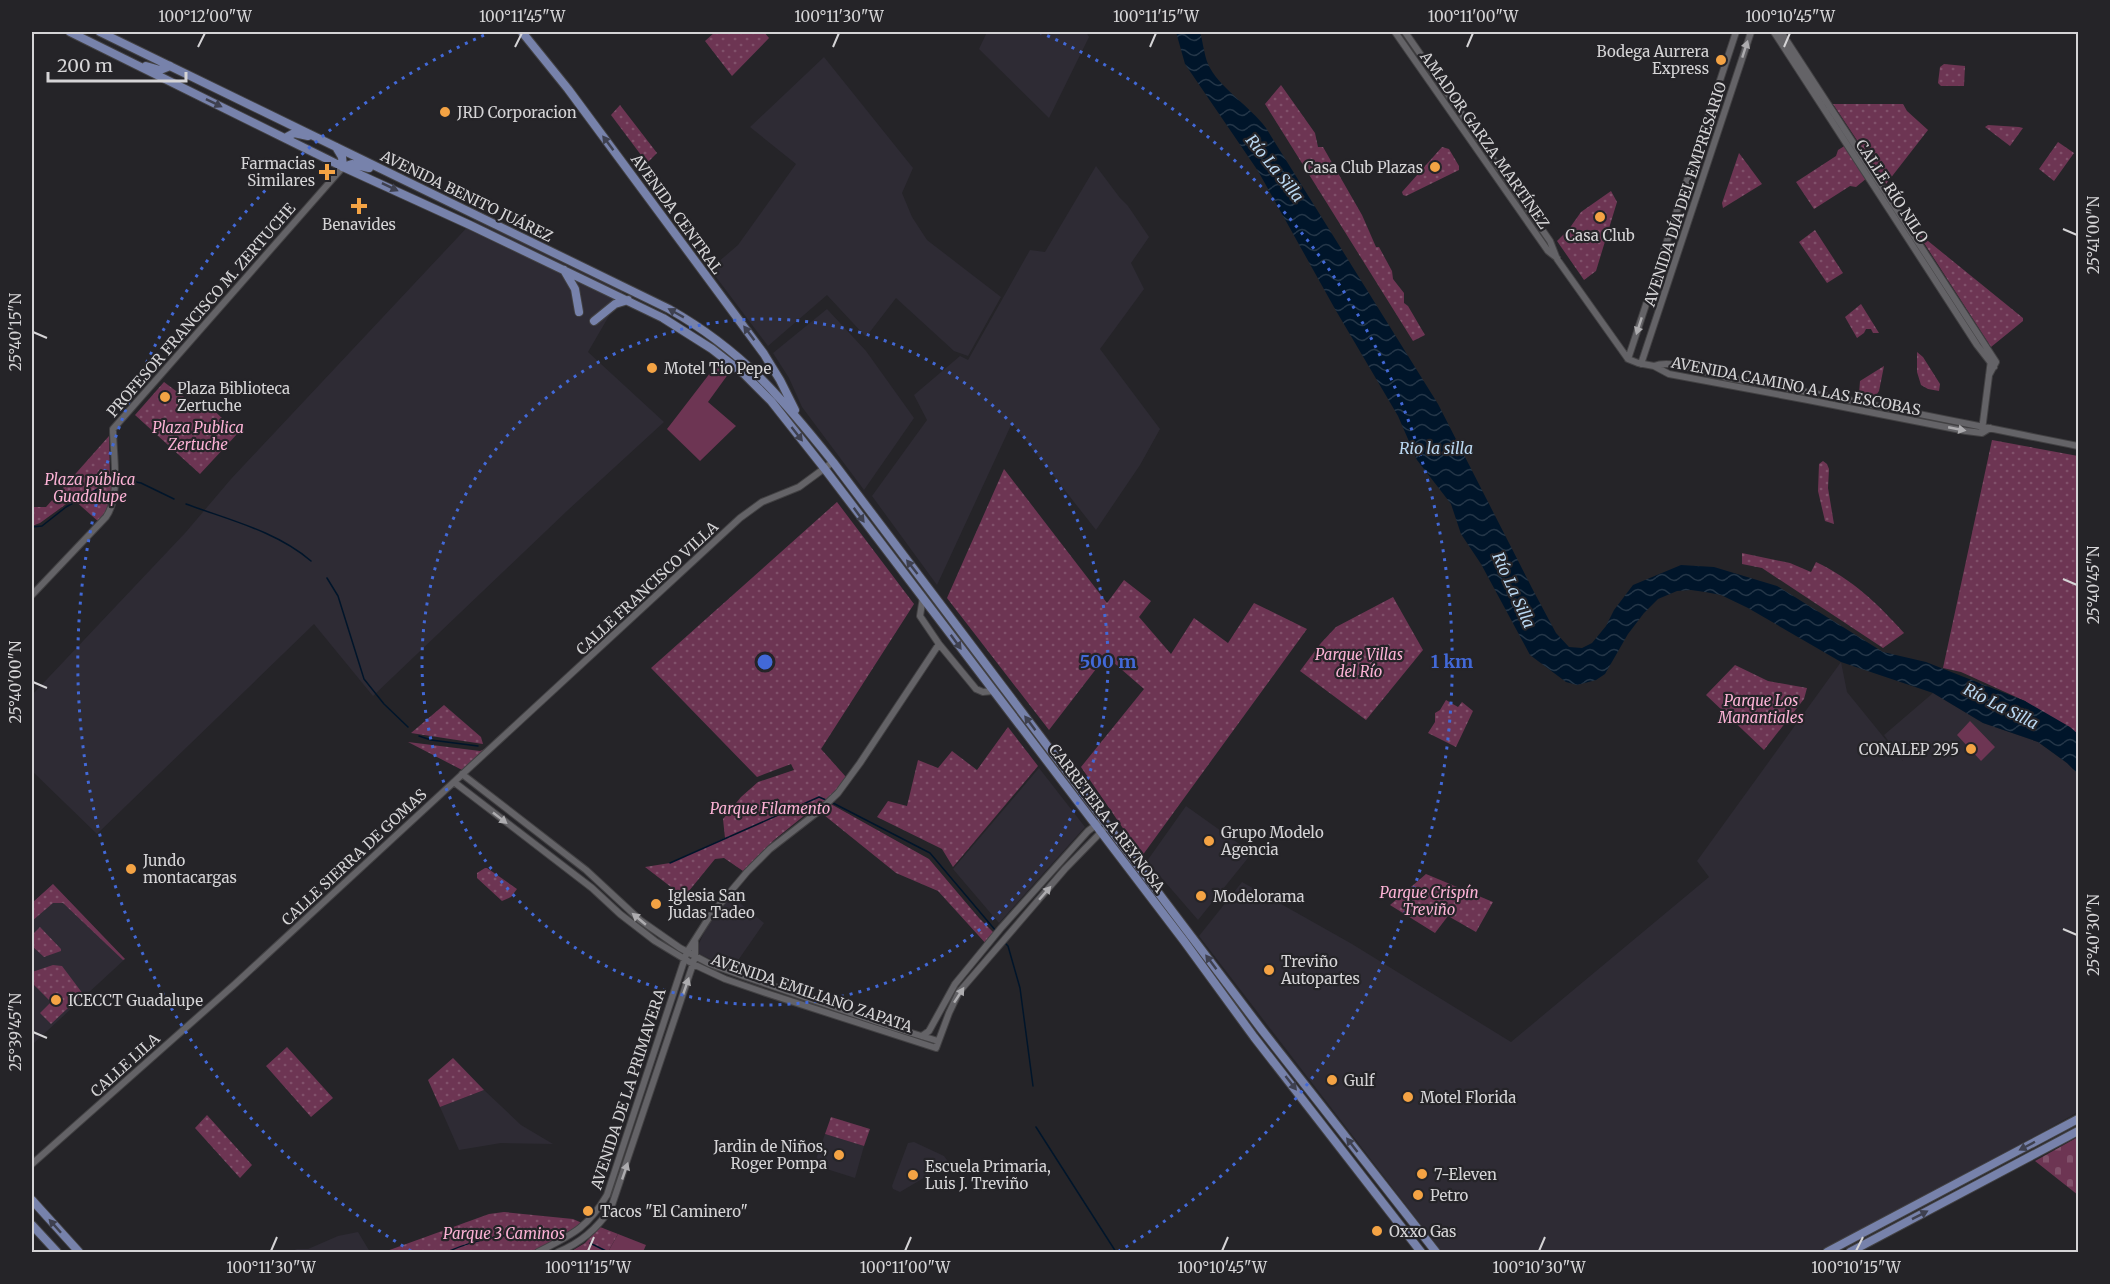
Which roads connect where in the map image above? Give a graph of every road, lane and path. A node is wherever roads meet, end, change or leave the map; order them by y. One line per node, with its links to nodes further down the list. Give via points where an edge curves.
1 (70, 32): 10 (main road, AVENIDA BENITO JUÁREZ)
2 (100, 32): 11 (main road, AVENIDA BENITO JUÁREZ)
3 (522, 32): 32 (main road, AVENIDA CENTRAL, one-way to 3, via 764,354)
4 (1395, 32): 20 (street, AMADOR GARZA MARTÍNEZ)
5 (1405, 32): 20 (street, AMADOR GARZA MARTÍNEZ, via 1550,241)
6 (1736, 32): 16 (street, AVENIDA DÍA DEL EMPRESARIO)
7 (1750, 32): 18 (street, AVENIDA DÍA DEL EMPRESARIO, one-way to 7)
8 (1774, 32): 28 (street, CALLE RÍO NILO)
9 (1781, 32): 28 (street, CALLE RÍO NILO)
10 (111, 52): 11 (main road, via 158,69); 12 (main road, AVENIDA BENITO JUÁREZ, one-way to 12)
11 (170, 66): 13 (main road, AVENIDA BENITO JUÁREZ)
12 (285, 138): 13 (main road, via 296,133); 15 (main road, AVENIDA BENITO JUÁREZ)
13 (324, 140): 14 (main road, AVENIDA BENITO JUÁREZ)
14 (335, 146): 15 (main road); 17 (main road, AVENIDA BENITO JUÁREZ)
15 (343, 166): 17 (main road, via 356,164); 21 (main road, AVENIDA BENITO JUÁREZ, one-way to 21); 38 (street, PROFESOR FRANCISCO M. ZERTUCHE, via 113,429 111,510)
16 (1690, 171): 18 (street); 27 (street, AVENIDA DÍA DEL EMPRESARIO, one-way to 27)
17 (386, 173): 19 (main road, AVENIDA BENITO JUÁREZ)
18 (1704, 176): 29 (street, AVENIDA DÍA DEL EMPRESARIO)
19 (555, 254): 22 (main road); 24 (main road, AVENIDA BENITO JUÁREZ)
20 (1557, 259): 27 (street, AMADOR GARZA MARTÍNEZ)
21 (563, 269): 22 (main road, AVENIDA BENITO JUÁREZ); 25 (main road, via 575,290)
22 (603, 287): 23 (main road, AVENIDA BENITO JUÁREZ); 24 (main road)
23 (628, 300): 26 (main road, via 615,304); 31 (main road, AVENIDA BENITO JUÁREZ, via 712,349)
24 (655, 302): 32 (main road, AVENIDA BENITO JUÁREZ, one-way to 24, via 735,353)
25 (579, 312)
26 (594, 321)
27 (1628, 359): 29 (street)
28 (1992, 362): 33 (street)
29 (1641, 364): 30 (street, AVENIDA CAMINO A LAS ESCOBAS, via 1671,364)
30 (1809, 396): 33 (street, AVENIDA CAMINO A LAS ESCOBAS, via 1881,406); 33 (street, AVENIDA CAMINO A LAS ESCOBAS, one-way to 33, via 1966,431)
31 (771, 401): 36 (main road, CARRETERA A REYNOSA, one-way to 36)
32 (799, 420): 35 (main road, CARRETERA A REYNOSA)
33 (1985, 429): 34 (street, AVENIDA CAMINO A LAS ESCOBAS)
34 (2079, 446)
35 (833, 462): 36 (street, CALLE FRANCISCO VILLA); 39 (main road, CARRETERA A REYNOSA, one-way to 35)
36 (824, 468): 37 (main road, CARRETERA A REYNOSA, one-way to 37); 43 (street, CALLE FRANCISCO VILLA, via 799,487 747,512)
37 (909, 578): 39 (main road, via 920,589); 40 (main road, CARRETERA A REYNOSA)
38 (33, 592)
39 (933, 594): 46 (main road, CARRETERA A REYNOSA, one-way to 39)
40 (923, 597): 41 (street, via 920,616); 42 (main road, CARRETERA A REYNOSA, one-way to 42)
41 (939, 644): 42 (street, via 974,687); 49 (street, AVENIDA DE LA PRIMAVERA, via 838,794 747,872 710,915)
42 (993, 691): 48 (main road, CARRETERA A REYNOSA)
43 (490, 748): 44 (street, CALLE SIERRA DE GOMAS)
44 (462, 774): 45 (street, CALLE SIERRA DE GOMAS); 52 (street, AVENIDA EMILIANO ZAPATA, one-way to 44, via 640,920 586,870)
45 (454, 782): 54 (street, AVENIDA EMILIANO ZAPATA, one-way to 54, via 655,941); 56 (street, CALLE SIERRA DE GOMAS)
46 (1104, 819): 47 (main road, CARRETERA A REYNOSA); 48 (street)
47 (1109, 826): 48 (street); 73 (main road, CARRETERA A REYNOSA, one-way to 47)
48 (1099, 828): 50 (street); 51 (street, one-way to 48); 72 (main road, CARRETERA A REYNOSA, one-way to 72)
49 (695, 941): 52 (street, AVENIDA DE LA PRIMAVERA); 53 (street, AVENIDA DE LA PRIMAVERA)
50 (991, 941): 51 (street); 57 (street, via 955,984 929,1031)
51 (998, 947): 58 (street, one-way to 51, via 959,993)
52 (687, 952): 53 (street, AVENIDA EMILIANO ZAPATA); 54 (street, AVENIDA DE LA PRIMAVERA)
53 (695, 956): 55 (street, AVENIDA DE LA PRIMAVERA); 57 (street, AVENIDA EMILIANO ZAPATA)
54 (684, 959): 55 (street, AVENIDA EMILIANO ZAPATA); 70 (street, AVENIDA DE LA PRIMAVERA, via 607,1195 590,1221 577,1232)
55 (693, 964): 58 (street, AVENIDA EMILIANO ZAPATA, via 763,992); 71 (street, AVENIDA DE LA PRIMAVERA, one-way to 55, via 582,1240 611,1208)
56 (235, 984): 61 (street, CALLE LILA)
57 (922, 1036): 58 (street, AVENIDA EMILIANO ZAPATA)
58 (937, 1044)
59 (2079, 1119): 63 (main road, one-way to 63)
60 (2079, 1131): 65 (main road, one-way to 60)
61 (32, 1164)
62 (32, 1200): 69 (main road, one-way to 62)
63 (1891, 1219): 65 (main road); 66 (main road)
64 (32, 1225): 68 (main road)
65 (1896, 1228): 67 (main road)
66 (1867, 1232): 67 (main road); 74 (main road)
67 (1872, 1241): 75 (main road)
68 (57, 1252)
69 (79, 1252)
70 (538, 1252)
71 (558, 1252)
72 (1421, 1252)
73 (1436, 1252)
74 (1827, 1252)
75 (1850, 1252)

